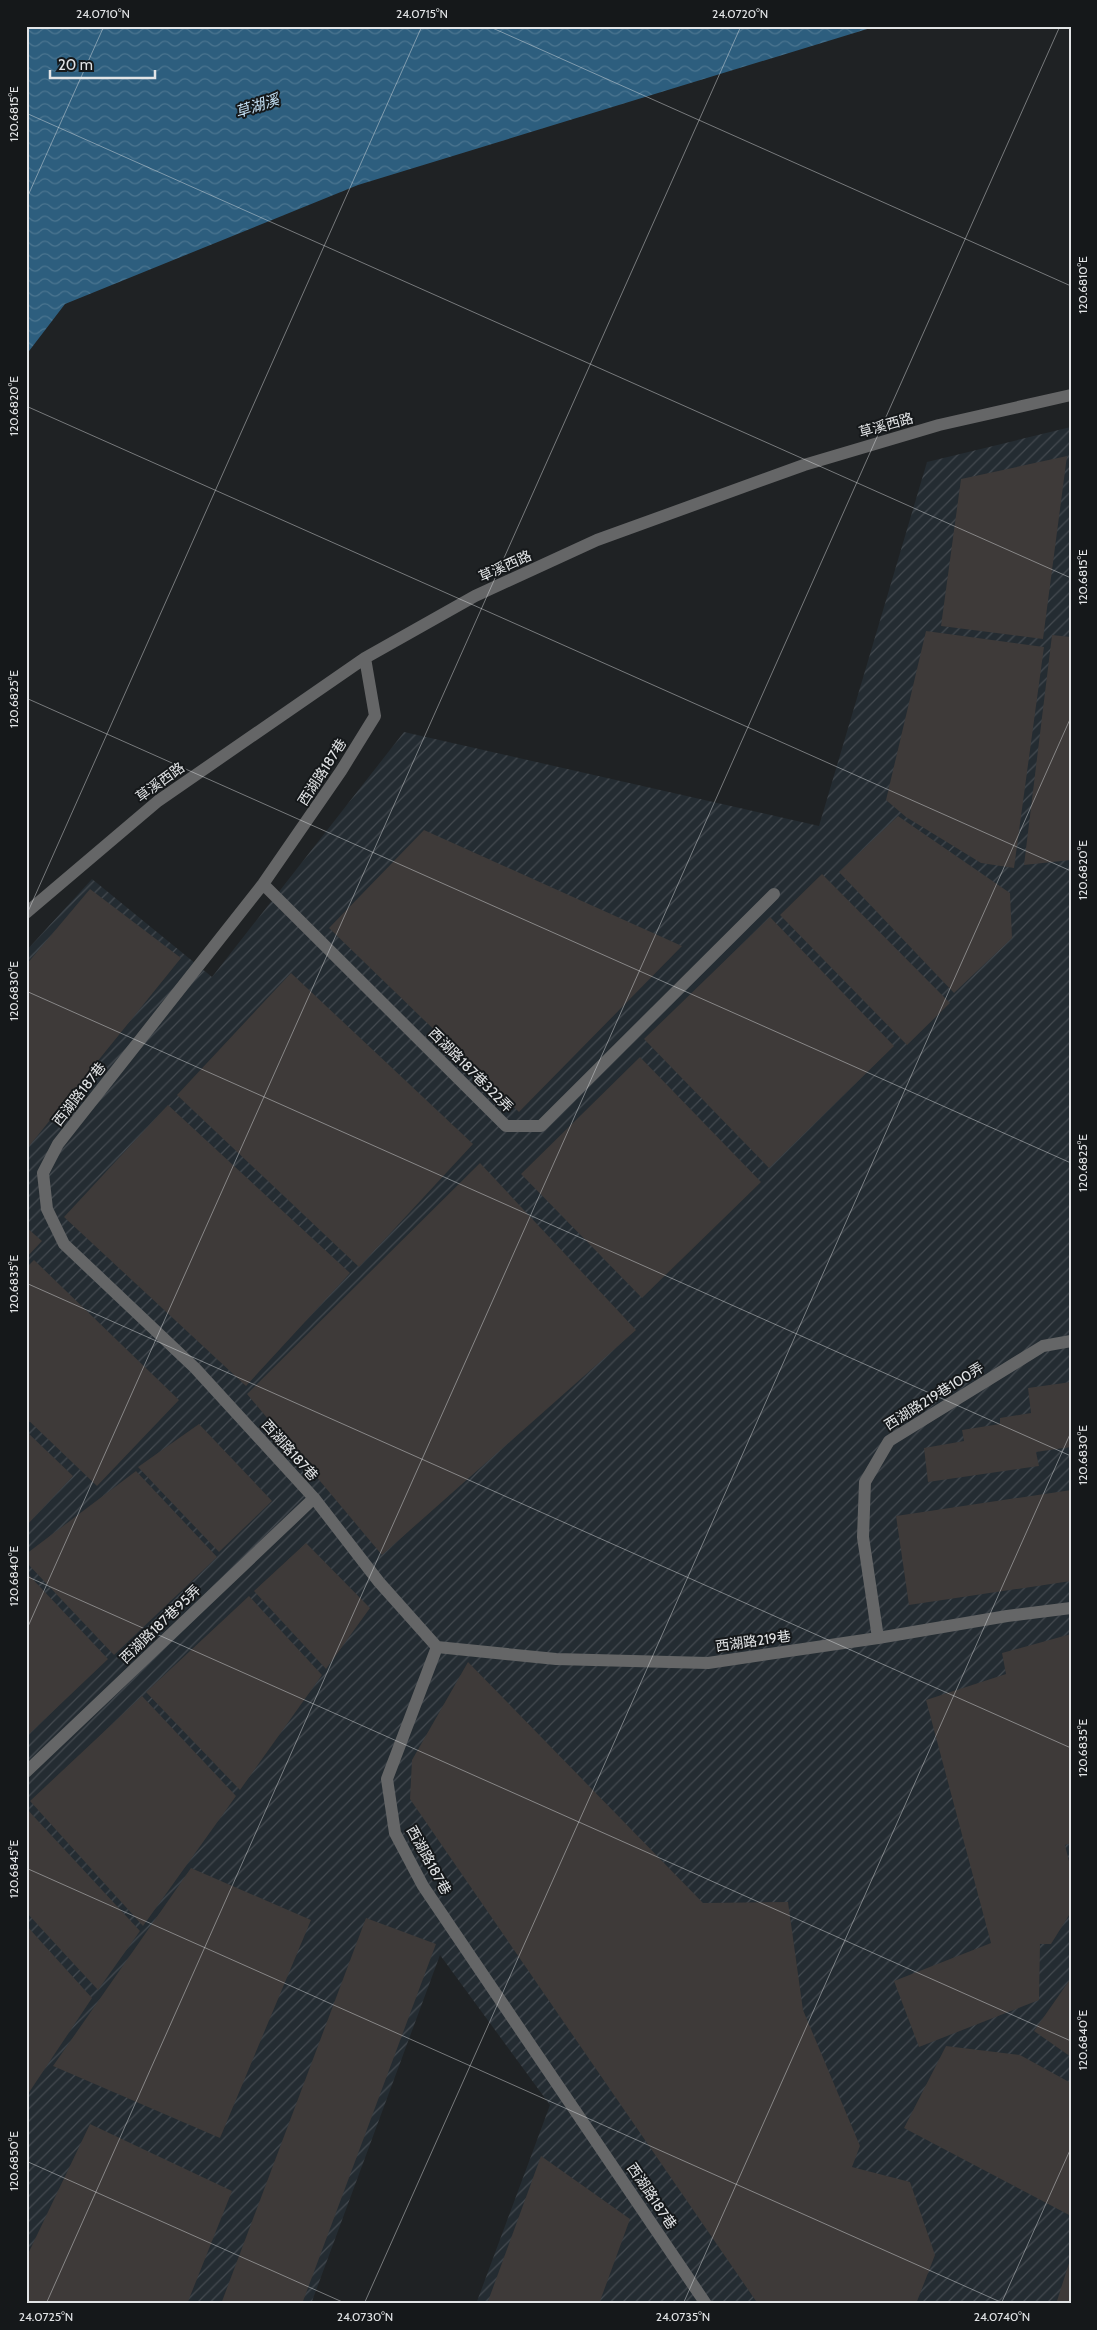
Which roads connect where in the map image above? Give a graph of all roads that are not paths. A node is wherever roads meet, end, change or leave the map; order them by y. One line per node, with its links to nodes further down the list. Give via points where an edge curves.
1 (1071, 395): 2 (street, 草溪西路, via 939,425 804,465 607,537 475,596)
2 (365, 658): 3 (street, 西湖路187巷, via 375,716); 5 (street, 草溪西路, via 158,800)
3 (263, 884): 4 (street, 西湖路187巷322弄, via 506,1126 522,1127 541,1126); 7 (street, 西湖路187巷, via 58,1144 43,1174 47,1209 64,1244 195,1368)
4 (774, 894)
5 (26, 913)
6 (1071, 1341): 9 (street, 西湖路219巷100弄, via 1043,1346 889,1441 865,1482 864,1537)
7 (314, 1498): 10 (street, 西湖路187巷, via 378,1582); 11 (street, 西湖路187巷95弄)
8 (1071, 1608): 9 (street, 西湖路219巷)
9 (878, 1638): 10 (street, 西湖路219巷, via 708,1663 556,1659)
10 (437, 1648): 12 (street, 西湖路187巷, via 387,1779 395,1833 423,1886)
11 (26, 1772)
12 (706, 2304)

